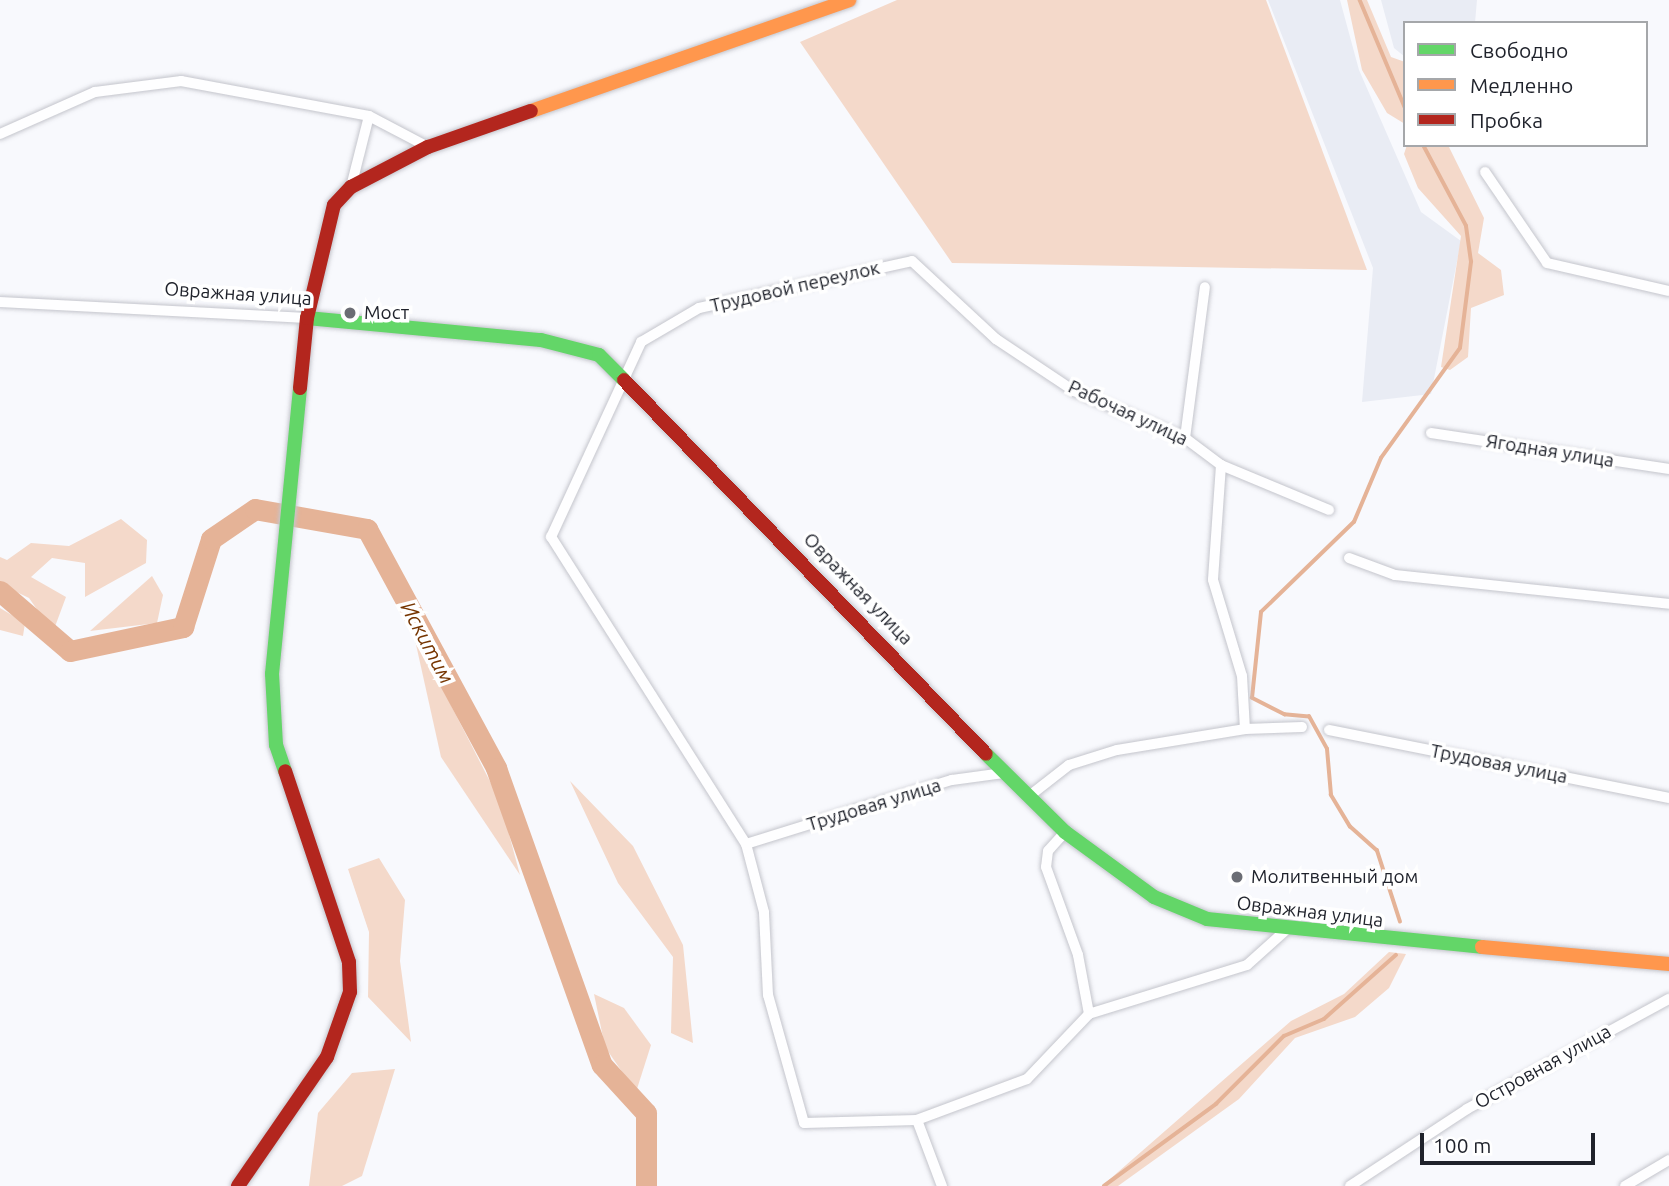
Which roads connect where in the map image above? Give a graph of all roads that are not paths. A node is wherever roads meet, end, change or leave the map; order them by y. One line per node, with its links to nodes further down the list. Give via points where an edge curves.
1 (849, 0): 4 (street)
2 (369, 116): 3 (street, via 181,81 95,92); 4 (street); 6 (street)
3 (0, 134)
4 (428, 147): 6 (street)
5 (1485, 172): 9 (street, via 1547,264)
6 (351, 187): 11 (street, via 325,229)
7 (912, 261): 12 (street, Трудовой переулок, via 699,308 640,342); 14 (street, Рабочая улица, via 996,339 1074,391)
8 (1205, 287): 14 (street)
9 (1669, 291)
10 (0, 302): 11 (street, Овражная улица)
11 (307, 318): 12 (street, Овражная улица, via 552,341 599,355); 34 (street, via 276,590 276,745 349,962 350,992 327,1057)
12 (624, 376): 23 (street, Овражная улица); 27 (street, Трудовой переулок, via 551,537)
13 (1431, 433): 16 (street, Ягодная улица)
14 (1185, 438): 15 (street, Рабочая улица)
15 (1221, 465): 17 (street, Рабочая улица); 21 (street, via 1213,580 1241,677)
16 (1669, 469)
17 (1329, 510)
18 (1349, 558): 19 (street, via 1395,575)
19 (1669, 604)
20 (1302, 727): 21 (street)
21 (1245, 729): 24 (street, via 1069,765)
22 (1329, 730): 25 (street, Трудовая улица)
23 (1003, 774): 24 (street, Овражная улица); 27 (street, Трудовая улица, via 952,780)
24 (1028, 797): 26 (street, Овражная улица)
25 (1669, 798)
26 (1065, 832): 28 (street, Овражная улица, via 1154,897 1207,919); 31 (street, via 1048,851 1046,867 1078,955)
27 (746, 845): 32 (street, via 764,912 768,995 804,1123)
28 (1286, 930): 29 (street, Овражная улица); 31 (street, via 1247,965)
29 (1669, 964)
30 (1669, 999): 36 (street, Островная улица, via 1467,1109)
31 (1089, 1014): 32 (street, via 1027,1079)
32 (917, 1120): 35 (street)
33 (1669, 1160): 37 (street)
34 (238, 1186)
35 (942, 1186)
36 (1350, 1186)
37 (1625, 1186)

